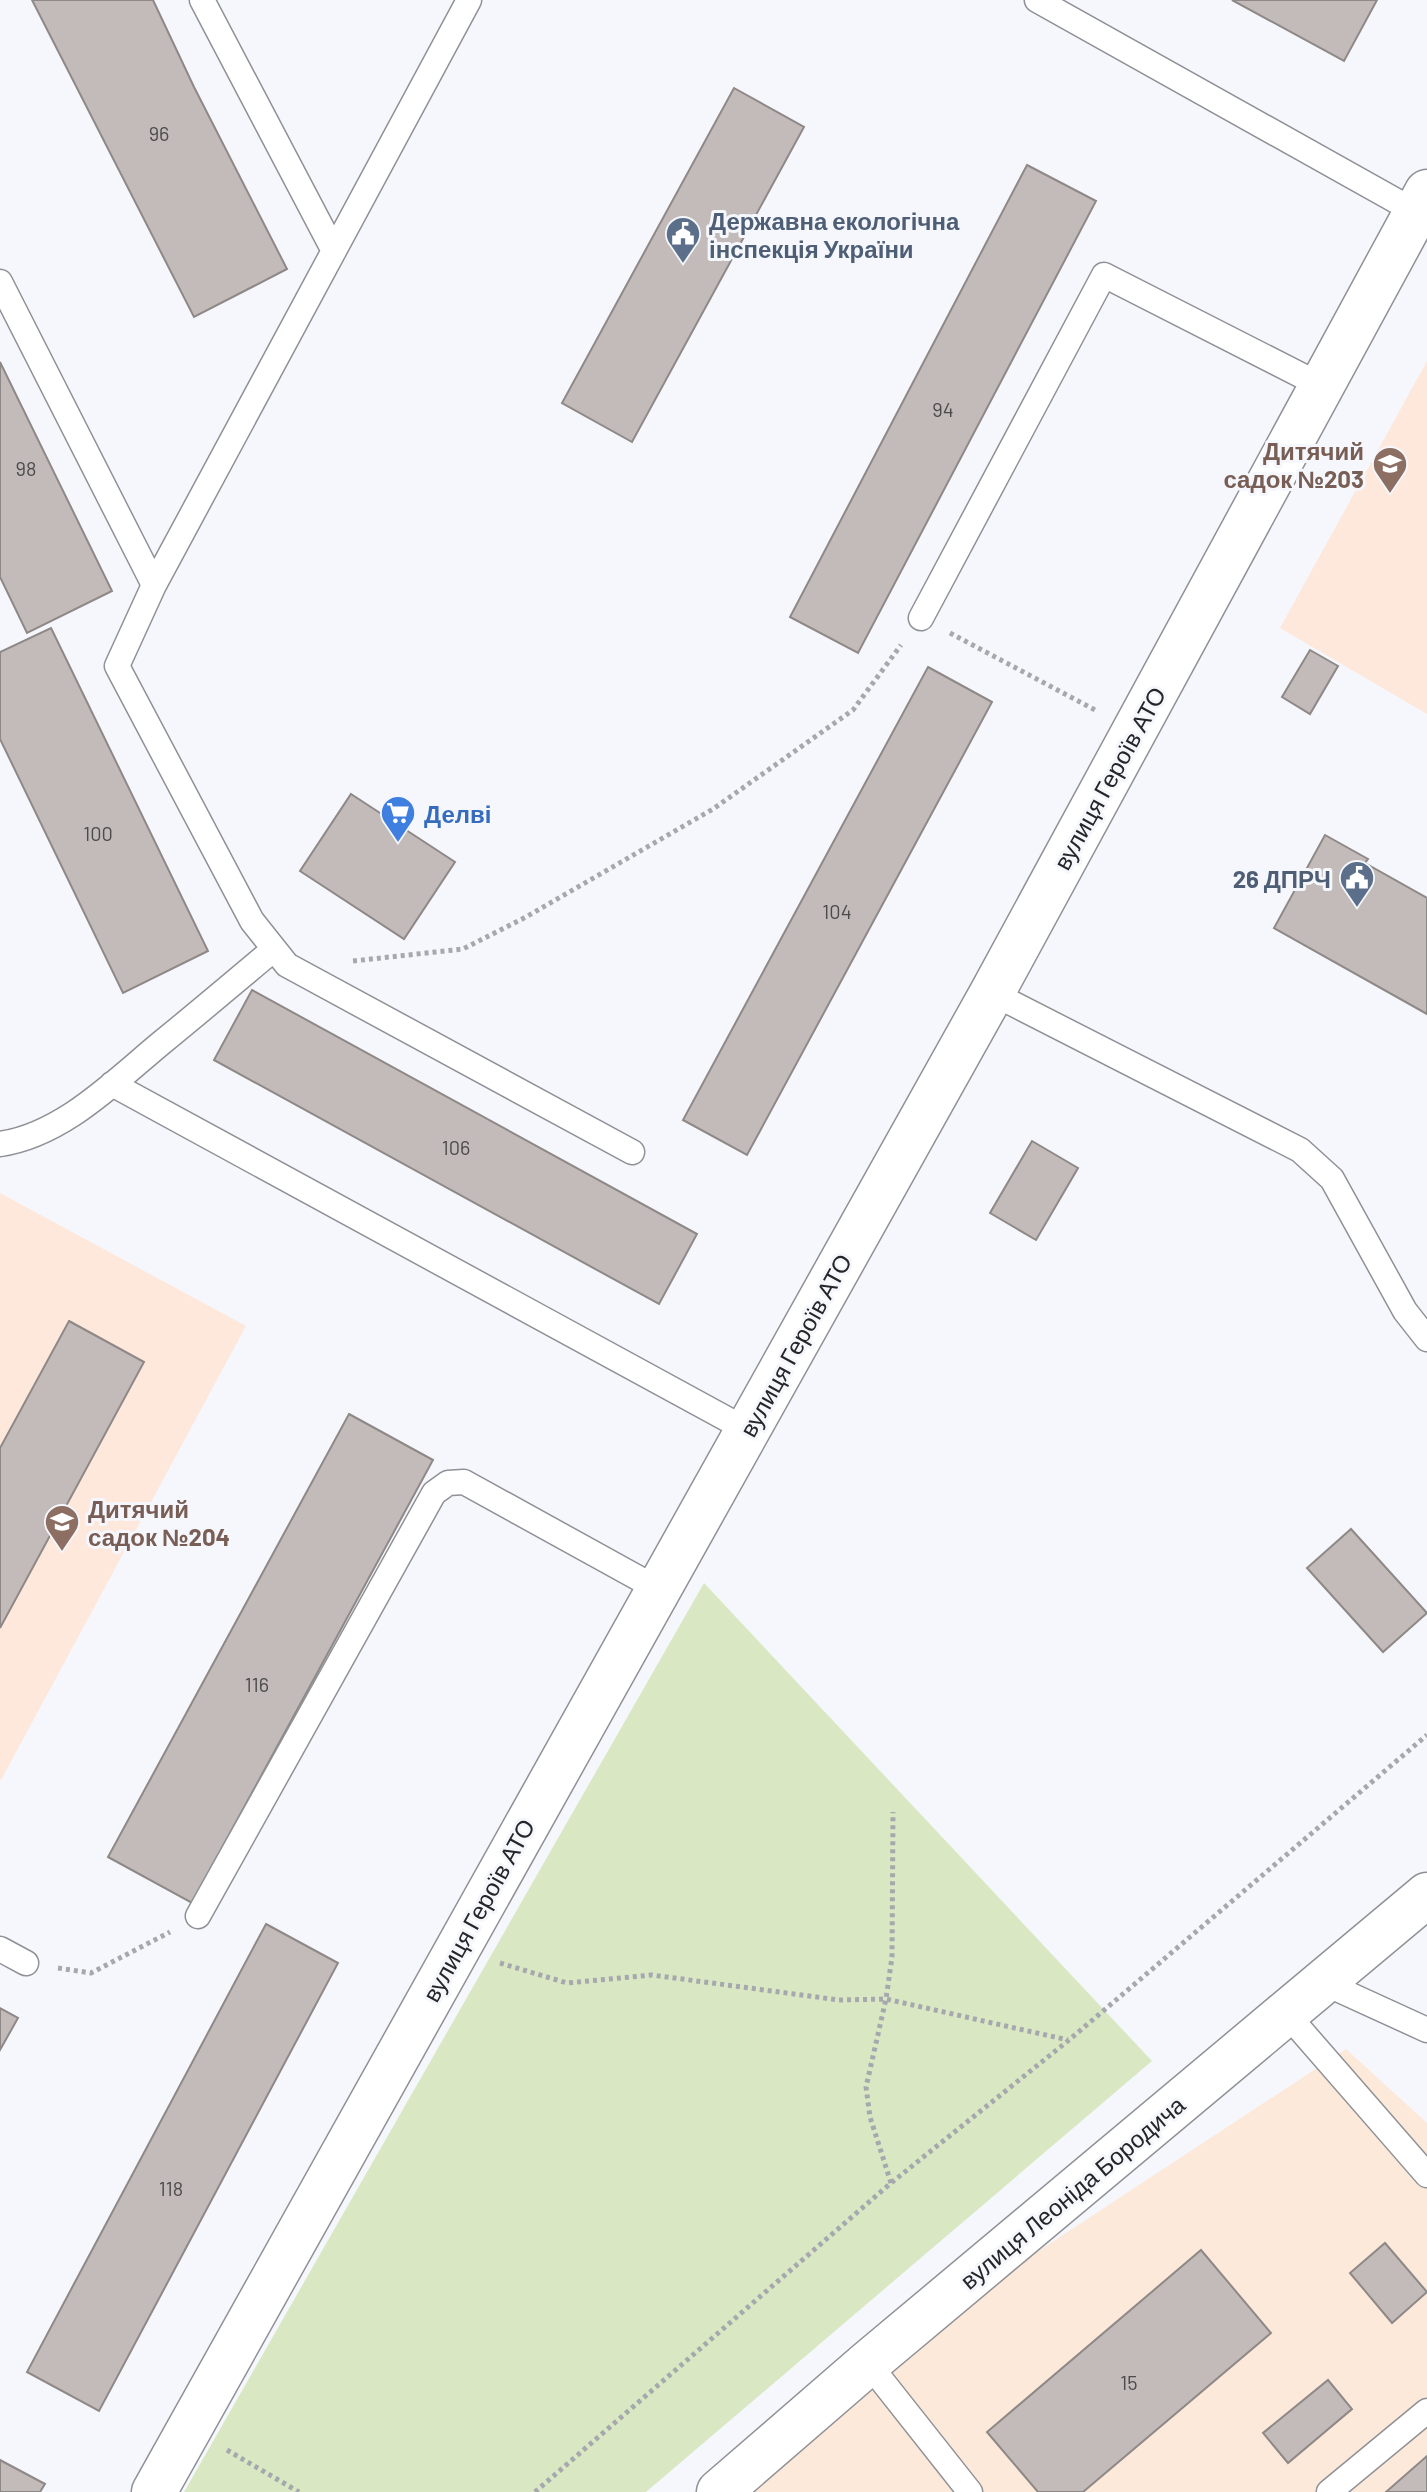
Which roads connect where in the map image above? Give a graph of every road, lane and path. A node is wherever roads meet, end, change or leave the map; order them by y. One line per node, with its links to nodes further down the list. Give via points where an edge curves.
1 (202, 0): 5 (lane)
2 (469, 0): 5 (lane)
3 (1037, 0): 4 (lane)
4 (1422, 202): 7 (street, вулиця Героїв АТО)
5 (334, 251): 8 (lane)
6 (0, 282): 8 (lane)
7 (1322, 386): 9 (lane, via 1104,275); 10 (street, вулиця Героїв АТО)
8 (154, 585): 11 (lane, via 117,666 252,921)
9 (921, 618): 10 (path); 12 (path, via 853,710 713,809 463,949)
10 (1135, 730): 13 (street, вулиця Героїв АТО)
11 (274, 949): 14 (lane); 16 (lane, via 287,965)
12 (339, 962)
13 (992, 993): 17 (lane, via 1300,1150 1332,1179 1405,1311); 18 (street, вулиця Героїв АТО)
14 (112, 1084): 15 (lane, via 64,1120 23,1141); 18 (lane)
15 (0, 1144)
16 (632, 1152)
17 (1427, 1339)
18 (747, 1430): 19 (street, вулиця Героїв АТО)
19 (658, 1589): 23 (lane, via 464,1482 448,1483 434,1493); 24 (street, вулиця Героїв АТО)
20 (1427, 1735): 31 (path)
21 (893, 1812): 28 (path, via 892,1957)
22 (1427, 1895): 27 (street, вулиця Леоніда Бородича)
23 (198, 1916): 26 (path, via 91,1973)
24 (458, 1947): 28 (path, via 567,1983 652,1975 839,2000); 36 (street, вулиця Героїв АТО)
25 (0, 1949): 26 (lane)
26 (26, 1963)
27 (1322, 1982): 29 (street, вулиця Леоніда Бородича); 30 (lane)
28 (886, 1999): 31 (path); 33 (path, via 866,2087)
29 (1285, 2012): 32 (lane); 34 (street, вулиця Леоніда Бородича)
30 (1427, 2030)
31 (1069, 2040): 33 (path)
32 (1427, 2175)
33 (891, 2183): 39 (path)
34 (868, 2363): 40 (street, вулиця Леоніда Бородича); 41 (lane)
35 (1427, 2411): 42 (lane)
36 (192, 2424): 37 (street, вулиця Героїв АТО); 38 (path, via 234,2456)
37 (154, 2492)
38 (299, 2492)
39 (535, 2492)
40 (719, 2492)
41 (970, 2492)
42 (1329, 2492)

